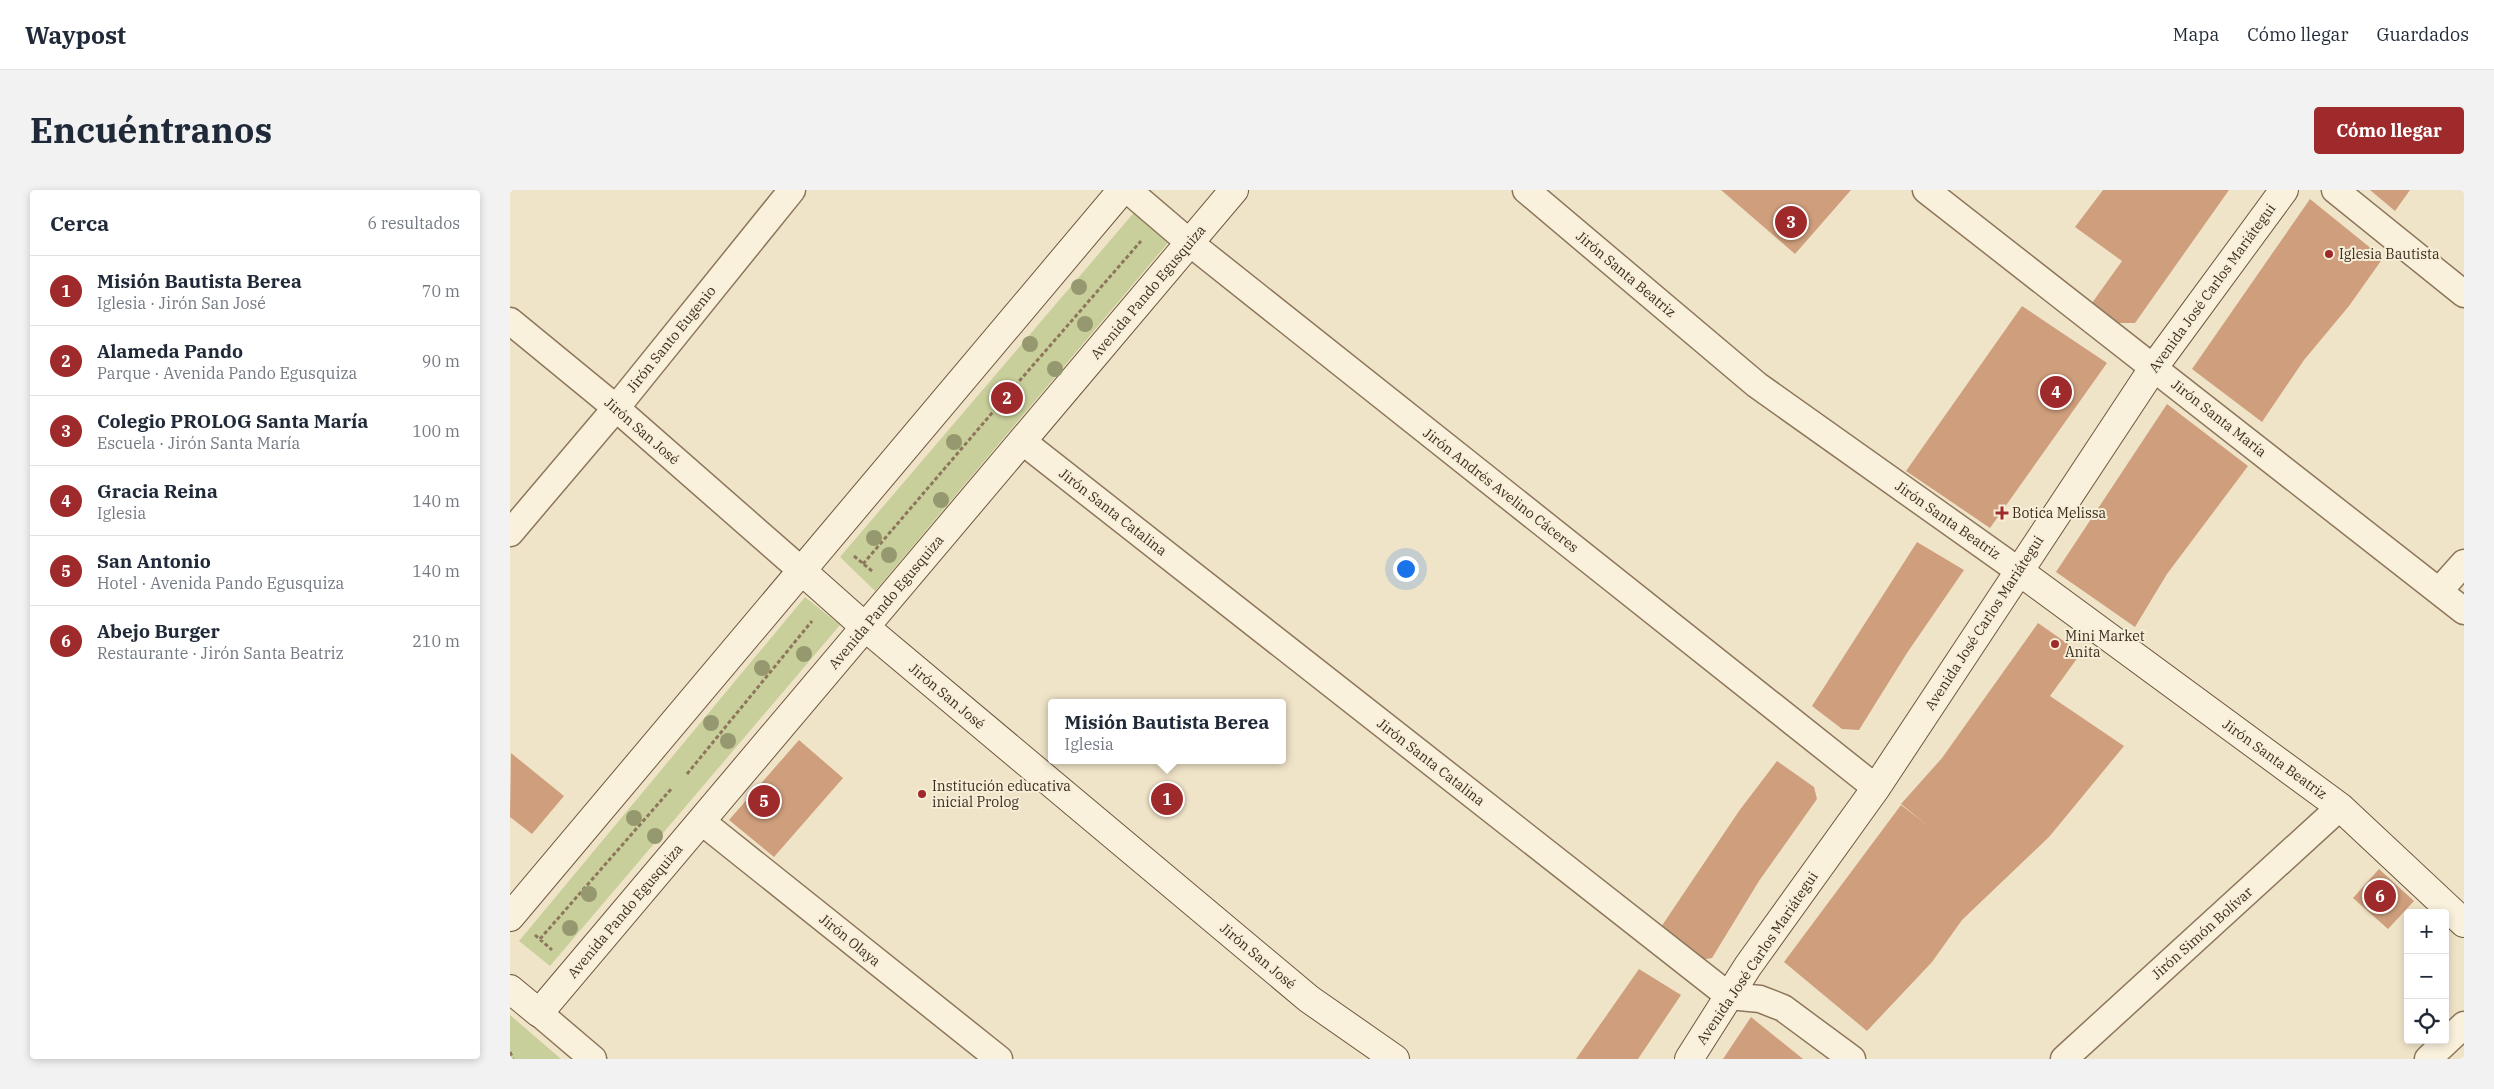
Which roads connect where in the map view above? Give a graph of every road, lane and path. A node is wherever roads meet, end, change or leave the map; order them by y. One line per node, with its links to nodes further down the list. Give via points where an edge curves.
1 (792, 190): 16 (street, Jirón Santo Eugenio)
2 (1122, 190): 19 (street)
3 (1128, 190): 10 (street, Jirón Andrés Avelino Cáceres)
4 (1234, 190): 10 (street, Avenida Pando Egusquiza)
5 (1526, 190): 23 (street, Jirón Santa Beatriz, via 1757,385)
6 (2284, 190): 13 (street, Avenida José Carlos Mariátegui)
7 (2335, 190): 11 (street)
8 (1941, 195): 13 (street, Jirón Santa María)
9 (1144, 236): 14 (path)
10 (1190, 243): 17 (street, Avenida Pando Egusquiza); 31 (street, Jirón Andrés Avelino Cáceres)
11 (2464, 294)
12 (510, 321): 16 (street, Jirón San José)
13 (2154, 367): 23 (street, Avenida José Carlos Mariátegui); 25 (street, Jirón Santa María)
14 (1015, 386)
15 (998, 406): 21 (path)
16 (616, 408): 18 (street, Jirón Santo Eugenio); 22 (street, Jirón San José)
17 (1022, 440): 24 (street, Avenida Pando Egusquiza); 39 (street, Jirón Santa Catalina)
18 (510, 533)
19 (830, 536): 21 (path); 22 (street)
20 (2464, 563): 25 (street)
21 (864, 564): 24 (path)
22 (802, 571): 28 (street, Jirón San José); 34 (street)
23 (2019, 571): 31 (street, Avenida José Carlos Mariátegui); 32 (street, Jirón Santa Beatriz)
24 (895, 591): 28 (street, Avenida Pando Egusquiza)
25 (2439, 591): 26 (street, Jirón Santa María)
26 (2464, 611)
27 (816, 616): 29 (path)
28 (864, 626): 33 (street, Avenida Pando Egusquiza); 46 (street, Jirón San José, via 1309,999)
29 (687, 774)
30 (672, 788): 36 (path)
31 (1876, 788): 39 (street, Avenida José Carlos Mariátegui)
32 (2340, 807): 35 (street, Jirón Santa Beatriz); 49 (street, Jirón Simón Bolívar)
33 (701, 821): 37 (street, Avenida Pando Egusquiza); 45 (street, Jirón Olaya)
34 (511, 916): 36 (path)
35 (2464, 923)
36 (540, 940): 37 (path)
37 (575, 970): 40 (street, Avenida Pando Egusquiza)
38 (510, 989): 40 (street)
39 (1729, 996): 47 (street, Avenida José Carlos Mariátegui); 48 (street, via 1760,999 1783,1008)
40 (539, 1013): 44 (street)
41 (2464, 1025): 50 (street)
42 (510, 1052): 43 (path)
43 (513, 1059)
44 (593, 1059)
45 (999, 1059)
46 (1395, 1059)
47 (1688, 1059)
48 (1852, 1059)
49 (2064, 1059)
50 (2428, 1059)

